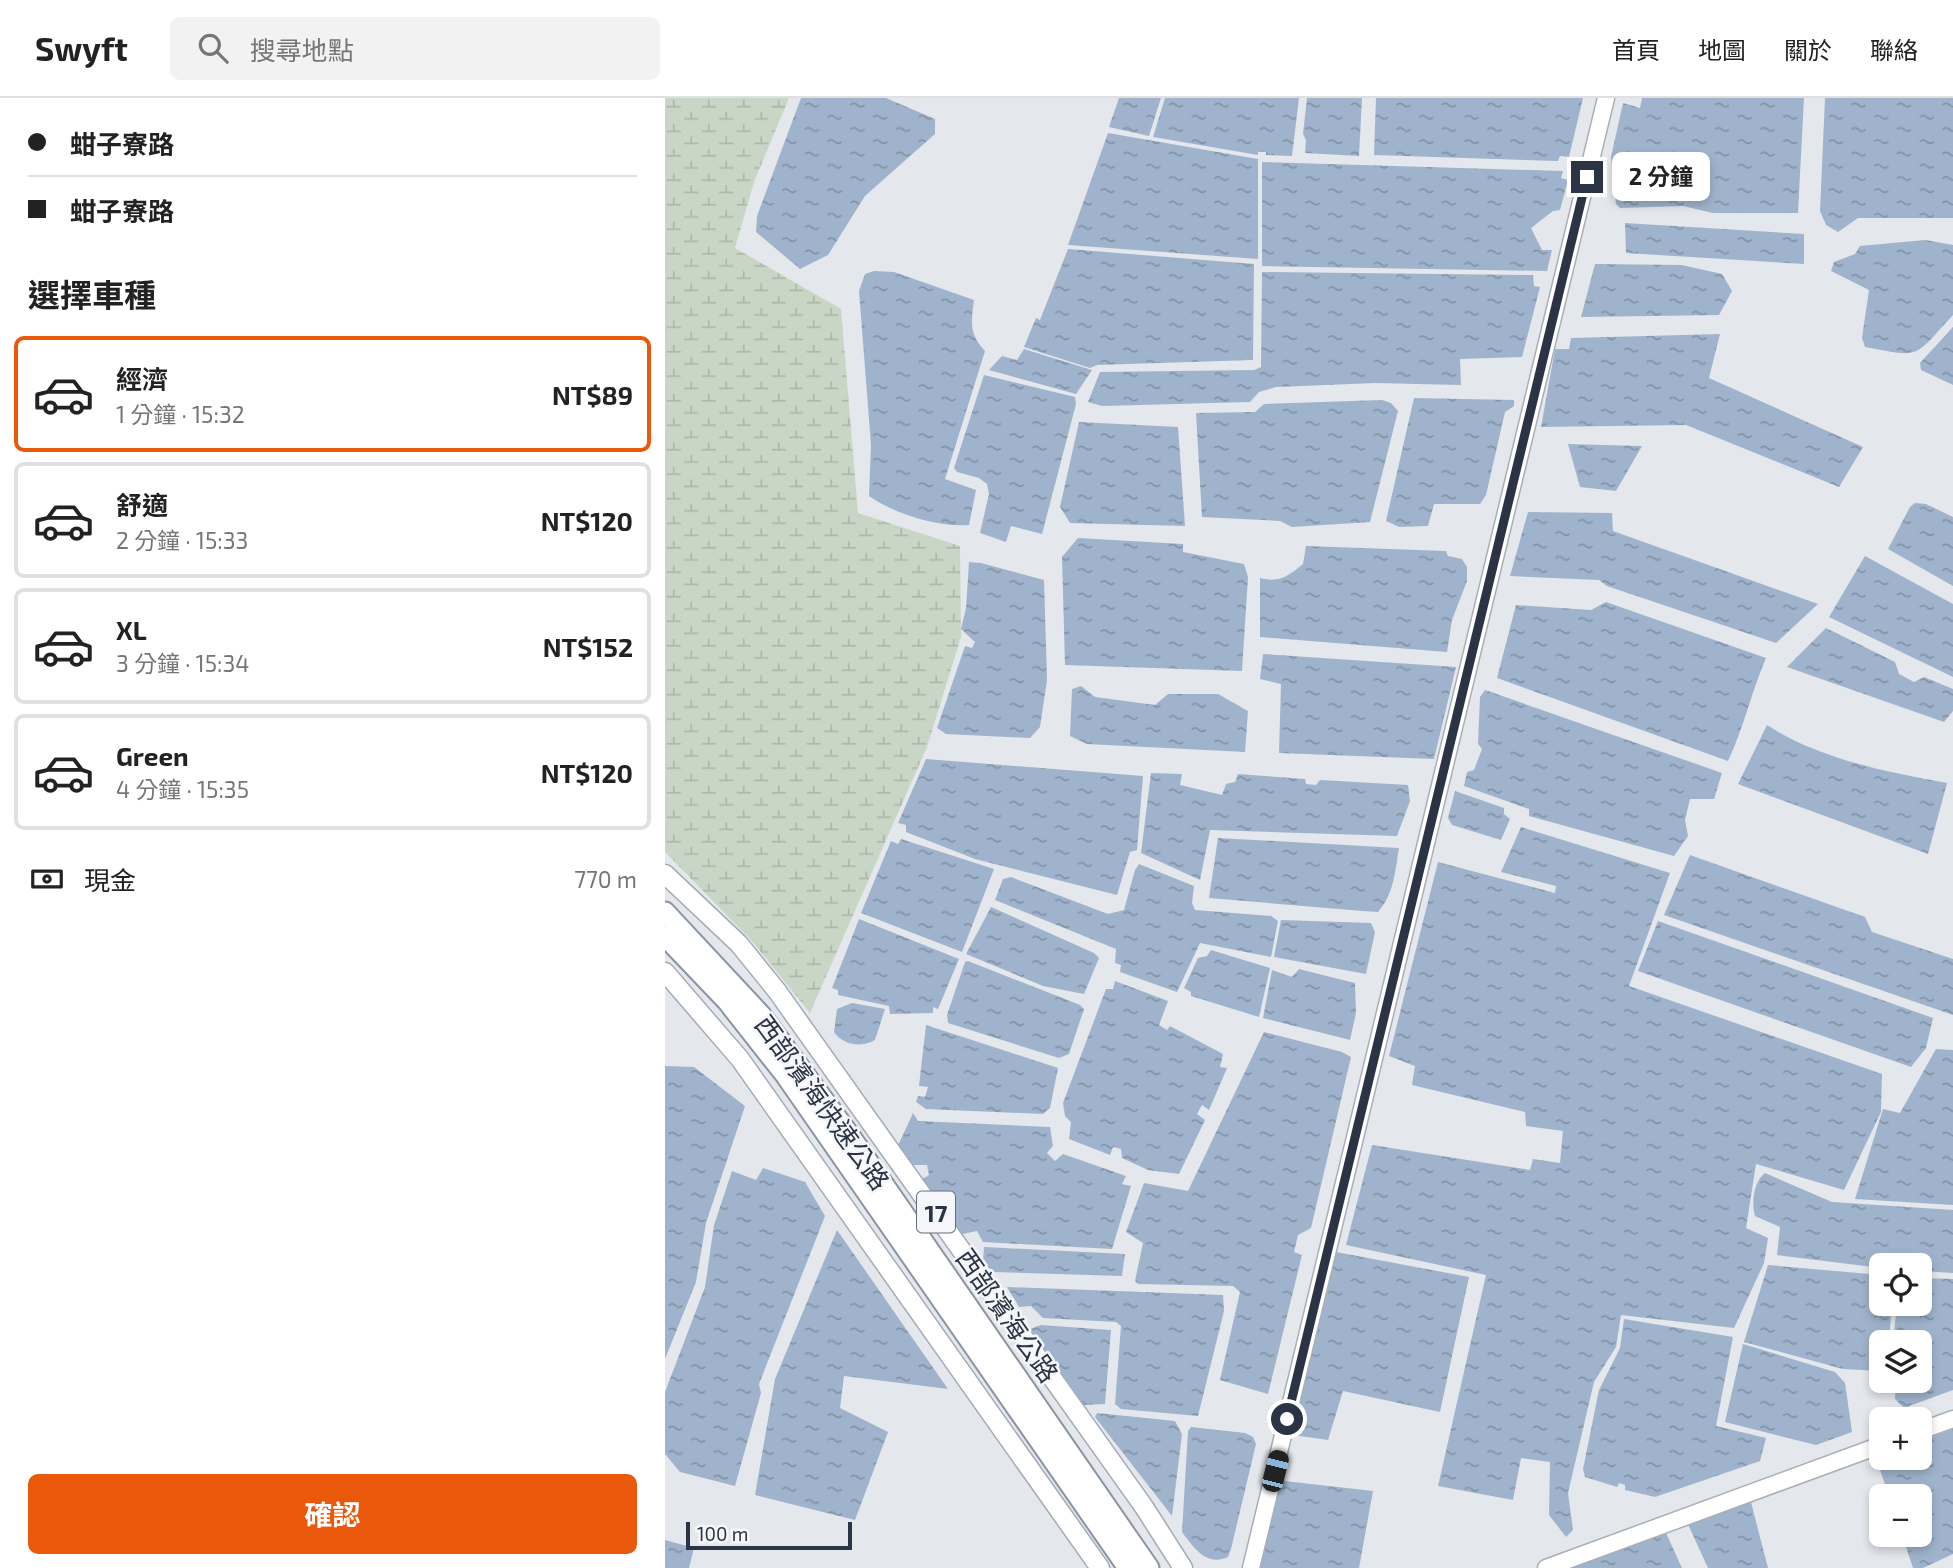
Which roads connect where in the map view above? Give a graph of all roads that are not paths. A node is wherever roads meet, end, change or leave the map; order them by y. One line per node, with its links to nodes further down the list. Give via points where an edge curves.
1 (1606, 98): 13 (street)
2 (665, 874): 12 (main road, 西部濱海公路 / 17, via 739,944 778,991 1113,1462)
3 (665, 912): 9 (highway, 西部濱海快速公路, via 761,1015 855,1143)
4 (665, 936): 9 (highway, 西部濱海快速公路, via 727,1001 786,1076)
5 (665, 972): 10 (main road, via 740,1059)
6 (1953, 1419): 7 (street)
7 (1932, 1427)
8 (1869, 1449): 14 (street)
9 (1127, 1557): 11 (highway)
10 (1100, 1568)
11 (1149, 1568)
12 (1183, 1568)
13 (1251, 1568)
14 (1546, 1568)

